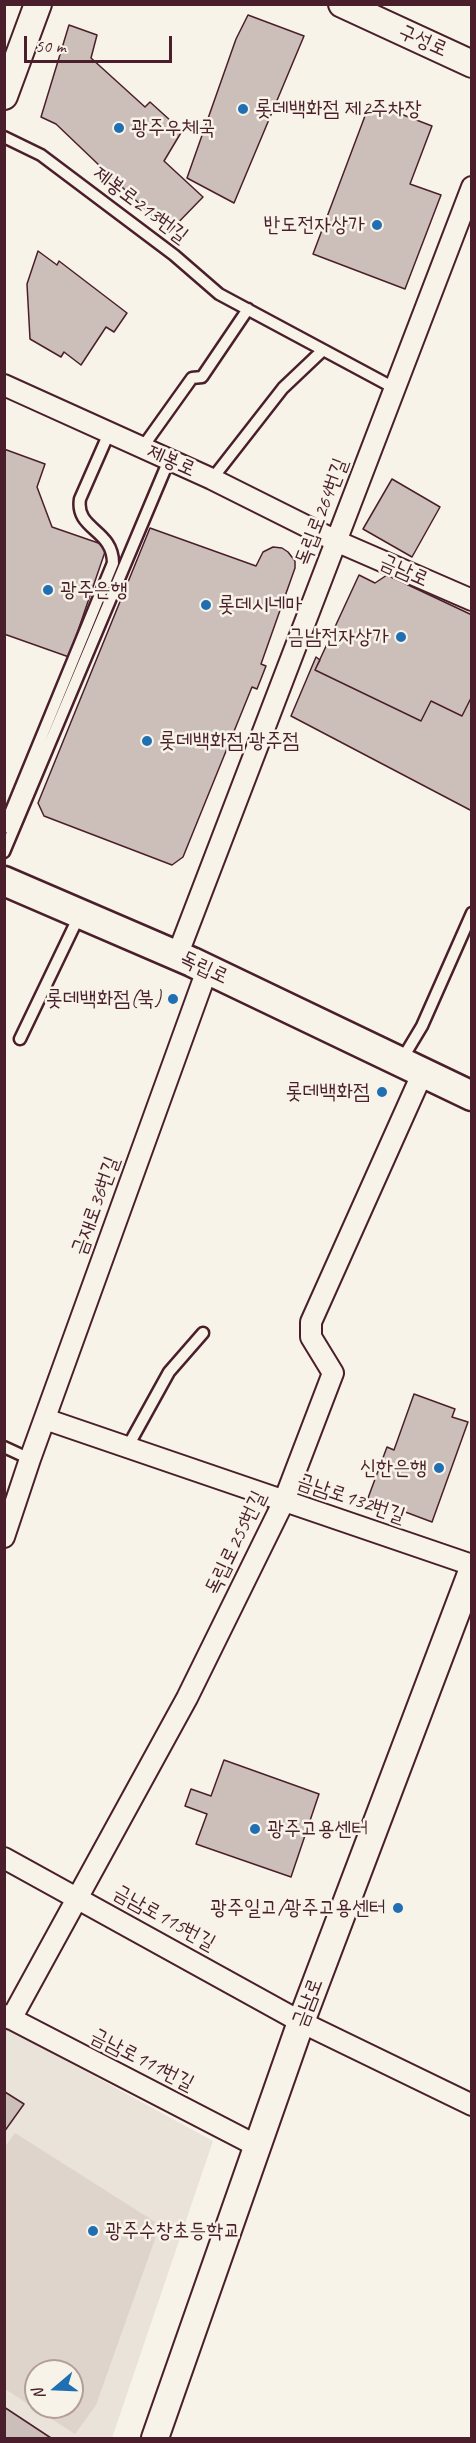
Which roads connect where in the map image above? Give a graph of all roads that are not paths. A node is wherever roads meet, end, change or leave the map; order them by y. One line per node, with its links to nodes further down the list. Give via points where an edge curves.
1 (38, 4): 4 (street)
2 (342, 4): 3 (street, 구성로)
3 (471, 63)
4 (4, 96)
5 (4, 137): 7 (lane, 제봉로213번길, via 41,155 174,255 219,294)
6 (471, 187): 10 (street, 독립로264번길)
7 (248, 309): 8 (lane, 제봉로213번길); 12 (lane, via 202,377 192,378)
8 (322, 351): 10 (lane, 제봉로213번길); 14 (lane, via 283,388)
9 (4, 385): 11 (street, 제봉로)
10 (396, 389): 15 (street, 독립로264번길)
11 (109, 433): 12 (street, 제봉로); 17 (lane, via 78,509 82,519 106,538 113,563)
12 (142, 448): 13 (street, 제봉로)
13 (169, 460): 14 (street, 제봉로); 18 (lane)
14 (212, 479): 15 (street, 제봉로)
15 (336, 541): 16 (street, 금남로); 22 (street, 독립로264번길)
16 (471, 600)
17 (4, 828)
18 (4, 852)
19 (4, 881): 21 (main road, 독립로)
20 (471, 913): 25 (lane, via 422,1026)
21 (80, 914): 22 (main road, 독립로); 24 (lane)
22 (177, 956): 23 (main road, 독립로)
23 (207, 970): 25 (main road, 독립로); 28 (street, 금재로36번길)
24 (20, 1039)
25 (412, 1067): 26 (main road, 독립로); 32 (street, 독립로255번길, via 311,1322 311,1337 333,1373)
26 (471, 1096)
27 (202, 1334): 30 (lane, via 169,1372)
28 (45, 1419): 30 (street, 금남로132번길); 31 (street, 금재로36번길)
29 (4, 1447): 31 (lane)
30 (127, 1448): 32 (street, 금남로132번길)
31 (30, 1459): 33 (street, 금재로36번길)
32 (284, 1501): 34 (street, 금남로132번길); 37 (street, 독립로255번길, via 187,1698)
33 (4, 1537)
34 (471, 1565)
35 (471, 1571): 39 (street, 금남로)
36 (4, 1858): 37 (street, 금남로115번길)
37 (77, 1897): 38 (street, 독립로255번길); 39 (street, 금남로115번길)
38 (8, 2017): 41 (street, 금남로111번길)
39 (301, 2022): 40 (street, 금남로115번길); 41 (street, 금남로)
40 (471, 2105)
41 (257, 2146): 42 (street, 금남로)
42 (155, 2439)

